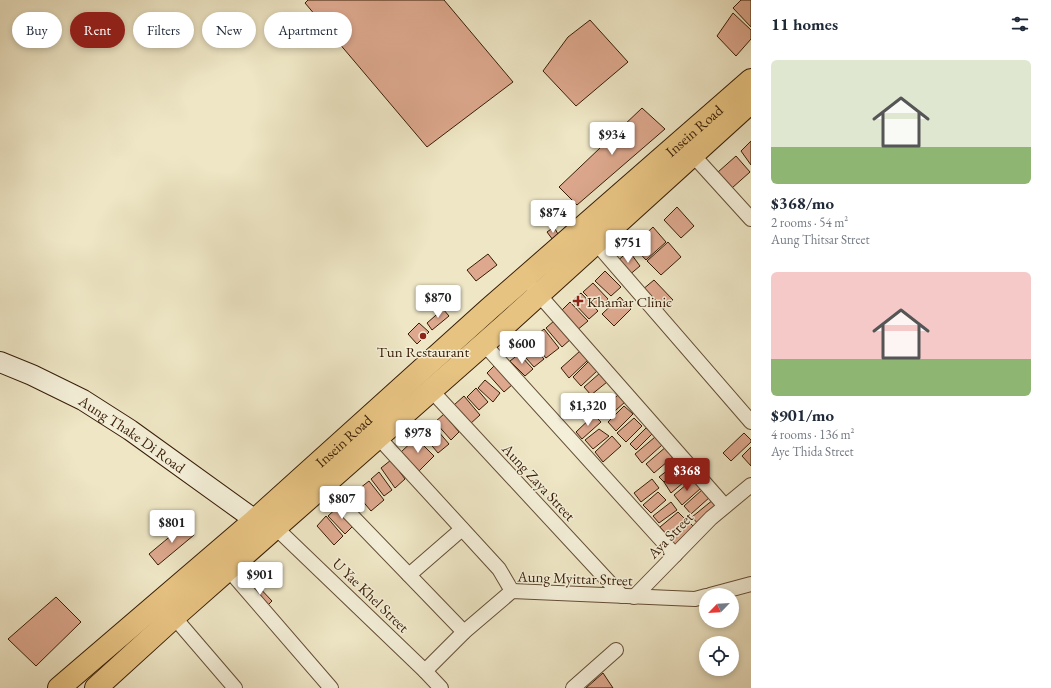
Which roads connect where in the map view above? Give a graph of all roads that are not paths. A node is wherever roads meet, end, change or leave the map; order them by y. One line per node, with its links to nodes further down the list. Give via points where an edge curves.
1 (751, 80): 6 (main road, Insein Road)
2 (750, 107): 3 (main road, Insein Road)
3 (692, 154): 4 (street); 5 (main road, Insein Road)
4 (751, 219)
5 (596, 243): 7 (main road, Insein Road); 11 (street)
6 (525, 278): 7 (street); 16 (main road, Insein Road)
7 (538, 295): 8 (main road, Insein Road); 15 (street)
8 (484, 344): 10 (main road, Insein Road); 19 (street)
9 (0, 362): 16 (main road, Aung Thake Di Road, via 83,400 130,430)
10 (431, 390): 12 (main road, Insein Road); 25 (street, Aung Zaya Street)
11 (751, 422)
12 (378, 437): 14 (main road, Insein Road); 18 (street)
13 (751, 485): 15 (street, Aya Street)
14 (322, 486): 17 (main road, Insein Road); 21 (street)
15 (725, 506): 19 (street, Aya Street)
16 (255, 520): 17 (main road, Aung Thake Di Road); 31 (main road, Insein Road)
17 (276, 528): 20 (main road, Insein Road); 30 (street, U Yae Khel Street)
18 (462, 529): 21 (street); 24 (street, via 499,569)
19 (675, 555): 25 (street, Aya Street)
20 (228, 569): 27 (main road, Insein Road); 34 (street)
21 (409, 575): 28 (street)
22 (751, 584): 23 (street)
23 (736, 588)
24 (512, 591): 25 (street, Aung Myittar Street); 28 (street, Aung Myittar Street)
25 (628, 596): 26 (street, Aung Myittar Street)
26 (699, 598)
27 (174, 617): 32 (main road, Insein Road); 33 (street)
28 (464, 632): 30 (street, Aung Myittar Street)
29 (616, 650): 36 (street)
30 (425, 671): 35 (street, U Yae Khel Street)
31 (59, 688)
32 (97, 688)
33 (235, 688)
34 (331, 688)
35 (441, 688)
36 (573, 688)

